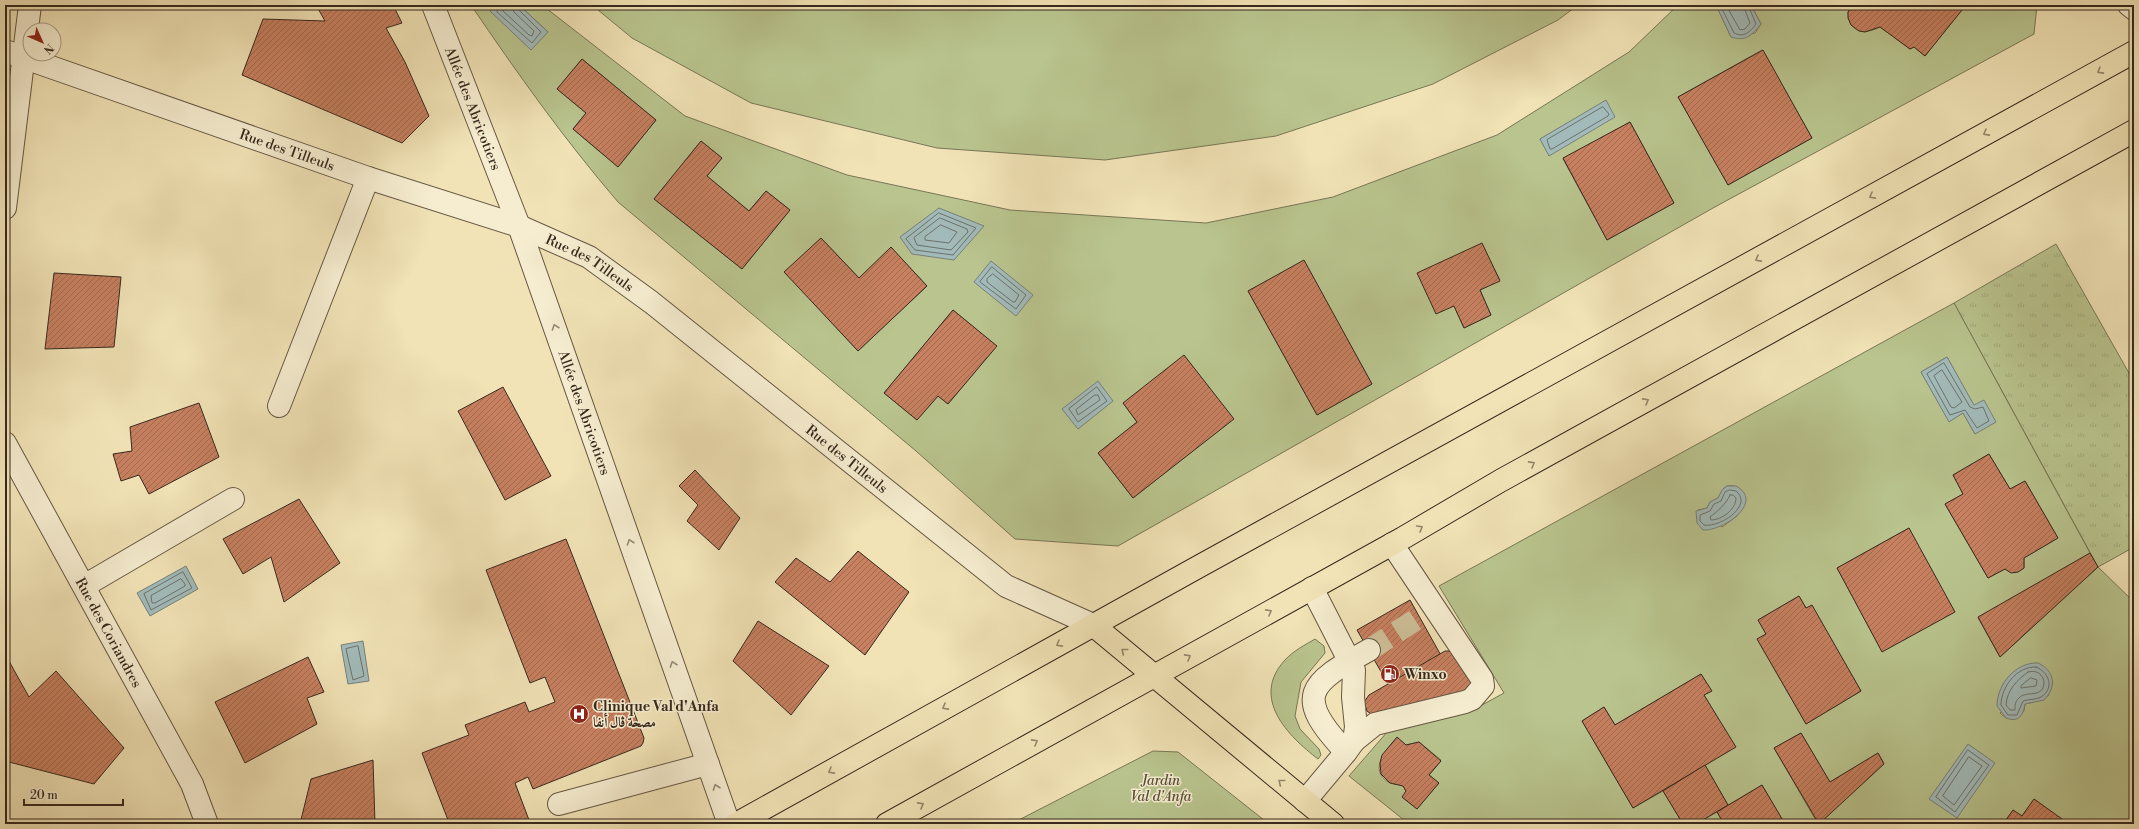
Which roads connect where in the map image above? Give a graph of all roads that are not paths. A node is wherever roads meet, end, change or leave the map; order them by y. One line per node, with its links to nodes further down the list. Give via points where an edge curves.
1 (30, 5): 6 (street)
2 (433, 5): 10 (street, Allée des Abricotiers)
3 (2130, 5): 4 (street)
4 (2134, 9)
5 (2134, 52): 17 (main road, one-way to 17)
6 (15, 54): 8 (street, Rue des Tilleuls); 9 (street)
7 (2134, 131): 14 (main road, one-way to 7, via 1500,481)
8 (368, 178): 10 (street, Rue des Tilleuls); 11 (street)
9 (5, 208)
10 (519, 226): 17 (street, Rue des Tilleuls, via 589,257 618,276 1006,586); 22 (street, Allée des Abricotiers, one-way to 10)
11 (279, 406)
12 (5, 443): 15 (street, Rue des Coriandres)
13 (233, 499): 15 (street)
14 (1392, 544): 16 (main road); 21 (street, via 1427,613 1482,679 1483,686 1479,693 1465,702 1376,724)
15 (84, 586): 25 (street, Rue des Coriandres, via 192,784)
16 (1312, 588): 19 (street); 20 (main road, one-way to 16)
17 (1093, 625): 20 (main road, one-way to 17); 27 (main road, one-way to 27)
18 (1369, 650): 19 (street)
19 (1349, 661): 21 (street, via 1354,670 1356,727); 21 (street, via 1328,674 1317,686 1313,702 1326,731)
20 (1154, 676): 23 (main road, one-way to 20); 28 (main road, one-way to 20)
21 (1350, 747): 23 (street)
22 (708, 764): 24 (street); 26 (street, Allée des Abricotiers, one-way to 22)
23 (1305, 801): 29 (main road)
24 (559, 804)
25 (207, 824)
26 (729, 824)
27 (736, 824)
28 (887, 824)
29 (1333, 824)

